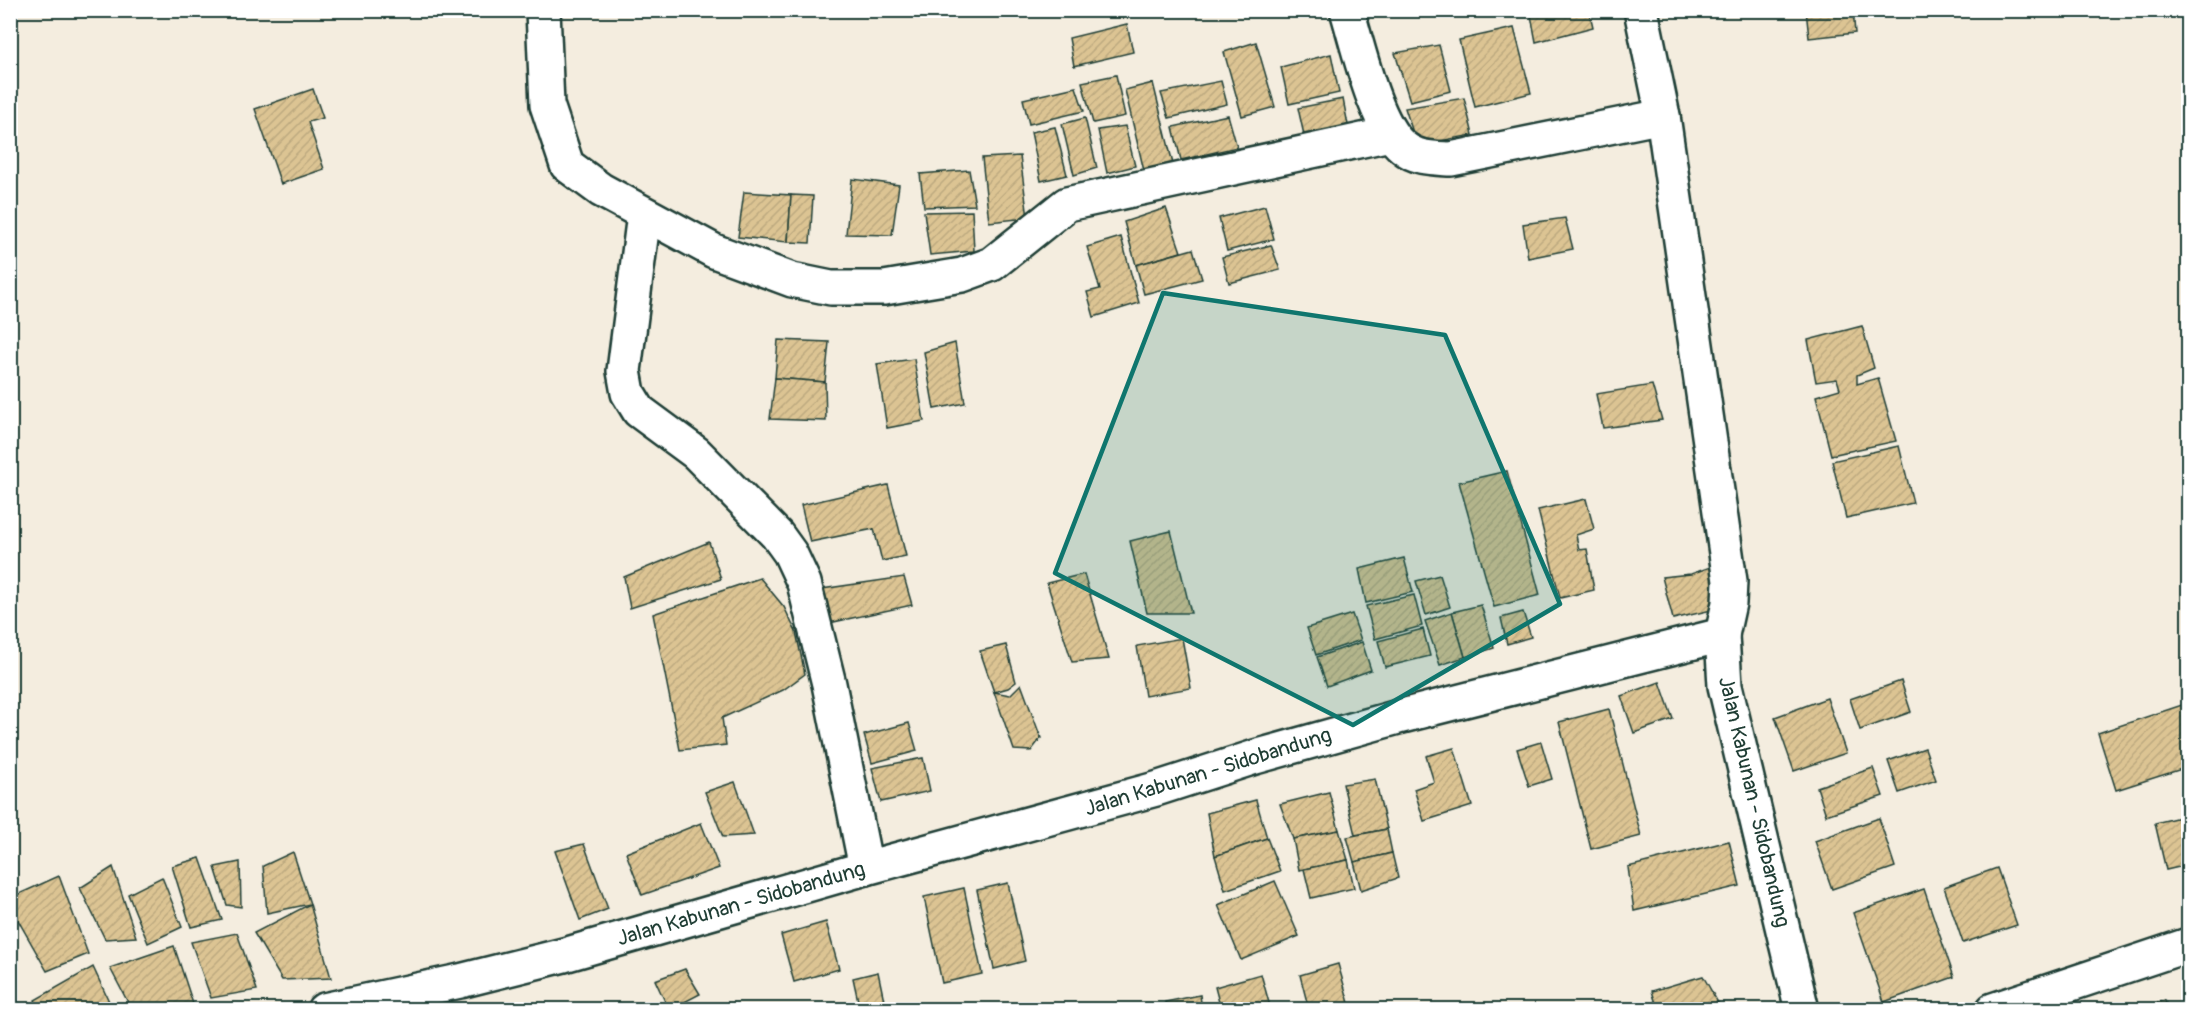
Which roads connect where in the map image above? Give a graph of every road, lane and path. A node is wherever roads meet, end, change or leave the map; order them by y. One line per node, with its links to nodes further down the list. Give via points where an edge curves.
1 (543, 10): 6 (street, via 547,105 567,165)
2 (1347, 10): 5 (street)
3 (1641, 10): 4 (street)
4 (1663, 116): 5 (street, via 1451,159 1424,158 1404,148); 7 (street, via 1730,581)
5 (1390, 134): 6 (street, via 1067,204 992,264 962,275 884,288 831,288 792,280 714,251)
6 (644, 214): 8 (street, via 624,371 628,393 639,411 696,453 790,553 804,583 829,684)
7 (1722, 635): 8 (street, Jalan Kabunan - Sidobandung, via 1398,717 1004,832); 11 (street, Jalan Kabunan - Sidobandung, via 1725,686)
8 (866, 868): 10 (street, Jalan Kabunan - Sidobandung, via 514,969)
9 (2188, 945): 12 (street)
10 (324, 1010)
11 (1802, 1010)
12 (1993, 1010)

